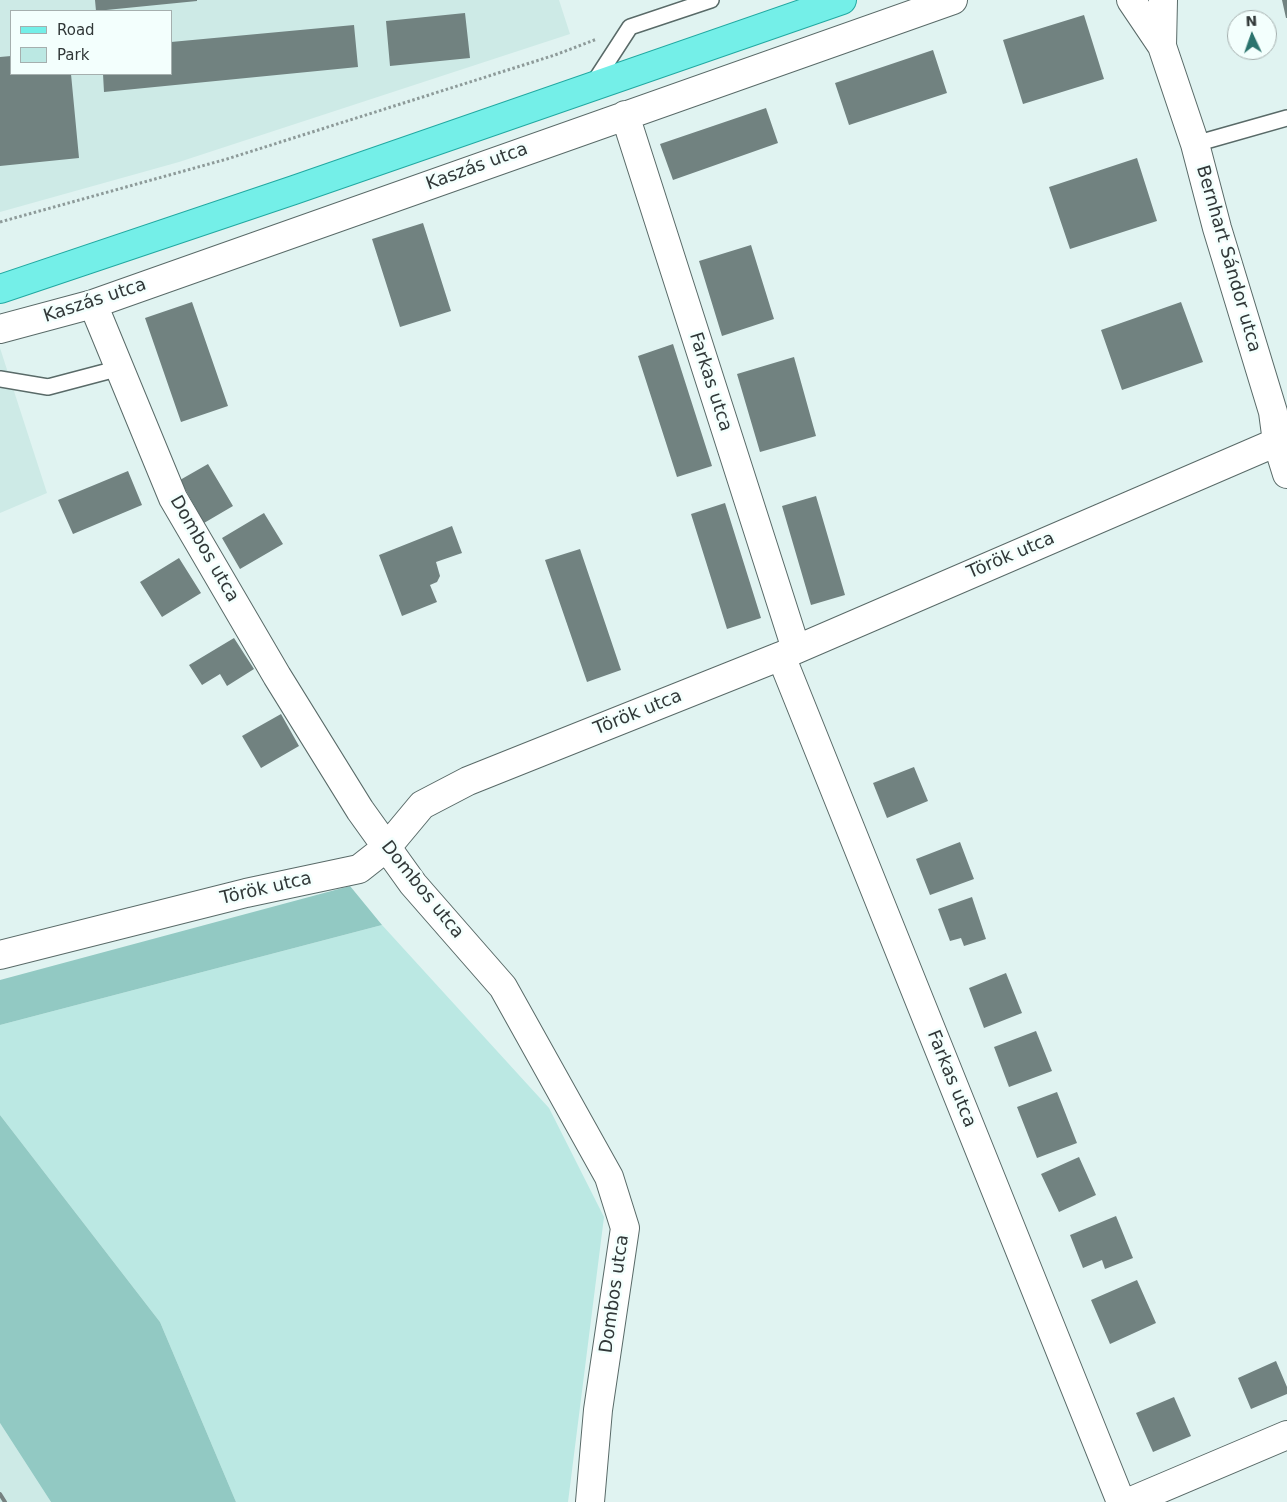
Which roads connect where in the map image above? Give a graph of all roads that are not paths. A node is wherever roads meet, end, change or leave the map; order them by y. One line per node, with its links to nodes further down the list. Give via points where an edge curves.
1 (711, 0): 7 (lane, via 630,27)
2 (842, 0): 7 (main road)
3 (953, 0): 8 (street, Kaszás utca)
4 (1130, 0): 6 (street, Bernhart Sándor utca)
5 (1163, 0): 6 (street, Bernhart Sándor utca)
6 (1162, 46): 10 (street, Bernhart Sándor utca)
7 (592, 86): 11 (main road)
8 (624, 115): 12 (street, Kaszás utca); 19 (street, Farkas utca)
9 (1287, 118): 10 (lane)
10 (1195, 144): 16 (street, Bernhart Sándor utca, via 1217,228)
11 (0, 289)
12 (93, 304): 13 (street, Kaszás utca); 14 (street, Dombos utca)
13 (0, 329)
14 (120, 368): 15 (lane, via 48,387); 20 (street, Dombos utca, via 173,498 277,676 360,810)
15 (0, 379)
16 (1280, 408): 17 (street, Bernhart Sándor utca)
17 (1277, 442): 18 (street, Bernhart Sándor utca); 19 (street, Török utca)
18 (1287, 474)
19 (788, 652): 20 (street, Török utca, via 468,781 422,805); 24 (street, Farkas utca)
20 (387, 847): 21 (street, Török utca, via 359,868); 23 (street, Dombos utca, via 413,884 503,987 609,1177 625,1228 598,1410)
21 (0, 954)
22 (1287, 1435): 25 (street)
23 (590, 1502)
24 (1121, 1502)
25 (1128, 1502)

